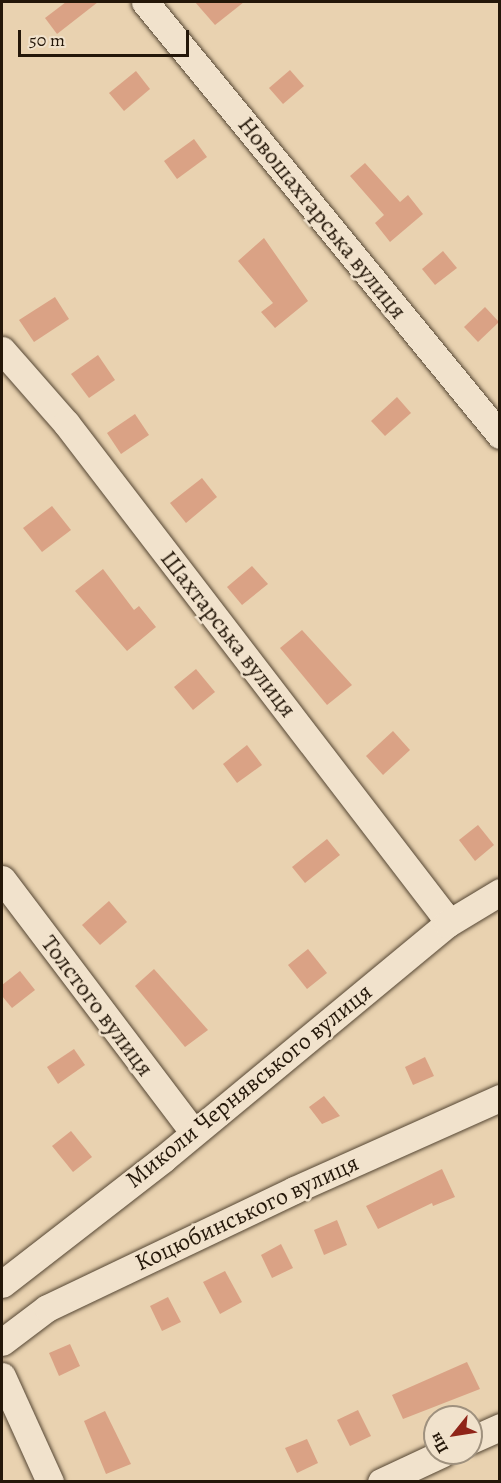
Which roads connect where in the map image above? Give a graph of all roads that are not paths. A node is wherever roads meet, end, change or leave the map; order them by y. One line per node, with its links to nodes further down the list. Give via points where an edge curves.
1 (145, 2): 3 (street, Новошахтарська вулиця)
2 (2, 350): 6 (street, Шахтарська вулиця, via 66,423)
3 (500, 435)
4 (2, 879): 8 (street, Толстого вулиця)
5 (500, 892): 6 (street, Миколи Чернявського вулиця)
6 (447, 924): 8 (street, Миколи Чернявського вулиця)
7 (500, 1098): 10 (street, Коцюбинського вулиця, via 46,1308)
8 (193, 1132): 9 (street, Миколи Чернявського вулиця)
9 (2, 1284)
10 (2, 1342)
11 (2, 1376): 15 (street)
12 (500, 1427): 13 (street)
13 (483, 1435)
14 (423, 1462): 16 (street)
15 (50, 1482)
16 (381, 1482)

